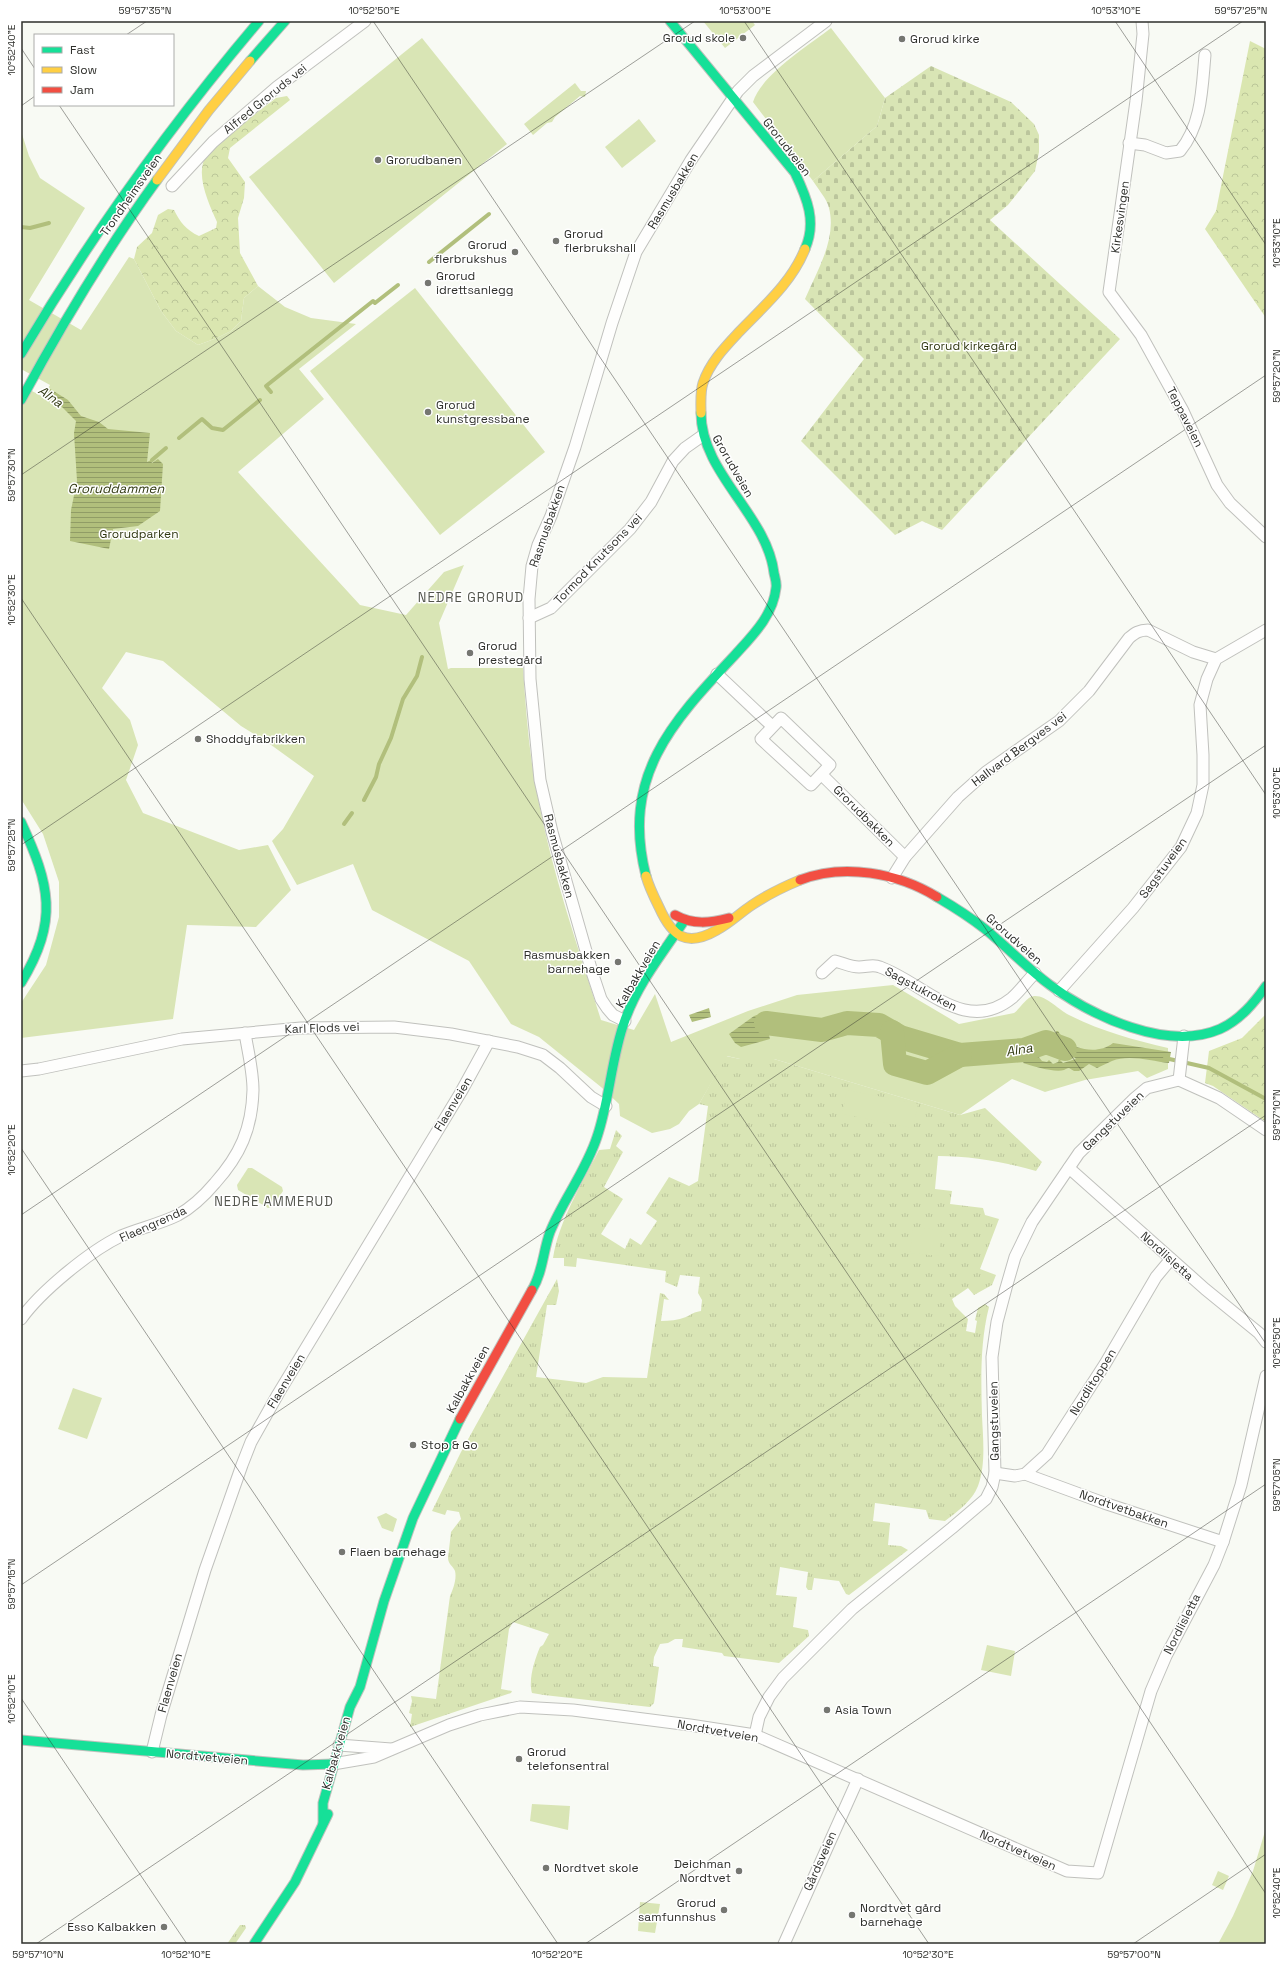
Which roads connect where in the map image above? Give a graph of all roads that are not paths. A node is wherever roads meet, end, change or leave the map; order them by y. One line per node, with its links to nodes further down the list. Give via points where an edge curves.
1 (259, 21): 12 (main road, Trondheimsveien, via 199,92 109,212)
2 (285, 21): 13 (main road, Trondheimsveien, via 213,104 162,171 64,320)
3 (365, 21): 10 (street, Alfred Groruds vei, via 277,87 213,142)
4 (670, 21): 8 (main road, Grorudveien)
5 (826, 21): 8 (street, Rasmusbakken, via 745,82)
6 (1142, 21): 9 (street, Kirkesvingen, via 1143,34)
7 (1205, 54): 9 (street, via 1198,112 1186,144 1180,151 1166,153)
8 (732, 98): 14 (main road, Grorudveien, via 785,160 801,183 810,206 811,231 808,245 796,268 776,293 725,346 708,371 703,382 699,405); 16 (street, Rasmusbakken, via 636,252 573,454 534,557 529,584)
9 (1129, 143): 11 (street, Kirkesvingen)
10 (172, 186)
11 (1109, 292): 15 (street, Teppaveien, via 1141,336 1158,366 1183,411 1217,485 1230,503)
12 (21, 354)
13 (21, 400)
14 (702, 436): 16 (street, Tormod Knutsons vei, via 685,448 673,461 651,502 630,529 551,608); 19 (main road, Grorudveien, via 713,459 769,549 776,580 775,599 768,616)
15 (1266, 537)
16 (529, 618): 34 (street, Rasmusbakken, via 530,679 538,764 552,832 601,999 613,1015)
17 (1266, 630): 18 (street)
18 (1216, 659): 23 (street, Hallvard Bergves vei, via 1193,652 1148,630 1135,633 1128,638 1089,691 1059,721 998,764 958,797); 33 (street, Sagstuveien, via 1200,705 1203,785 1197,813 1190,829 1168,866)
19 (717, 674): 20 (street); 25 (main road, Grorudveien, via 667,733 652,760 643,788 639,820 641,846 646,875)
20 (772, 726): 21 (street, via 781,718 830,765); 21 (street, via 761,739 811,785)
21 (822, 775): 23 (street, Grorudbakken)
22 (21, 822): 31 (main road, via 44,877 47,904 38,949 31,968)
23 (905, 857): 24 (street, Hallvard Bergves vei)
24 (892, 878): 26 (main road, Grorudveien, via 852,871 809,876 777,889); 29 (main road, Grorudveien, via 932,894 960,910)
25 (658, 905): 27 (main road, Grorudveien); 28 (main road, Grorudveien, via 665,923)
26 (735, 916): 27 (main road, Grorudveien, via 705,923); 28 (main road, Grorudveien, via 708,935 687,938)
27 (684, 921): 28 (main road, Kalbakkveien)
28 (676, 934): 34 (main road, Kalbakkveien, via 640,990)
29 (1035, 973): 30 (street, Sagstukroken, via 1013,997 987,1012 966,1011 953,1007 898,975 874,965 858,967 835,961); 33 (main road, Grorudveien)
30 (822, 974)
31 (21, 983)
32 (1266, 986): 36 (main road, Grorudveien, via 1237,1019 1210,1032)
33 (1058, 991): 36 (main road, Grorudveien, via 1088,1009 1122,1023 1152,1032)
34 (625, 1021): 40 (main road, Kalbakkveien)
35 (245, 1033): 37 (street, Karl Flods vei, via 315,1027 394,1027); 38 (street, Karl Flods vei, via 182,1039); 44 (street, Flaengrenda, via 252,1076 252,1108 244,1141 230,1167 191,1206 161,1222 121,1236 96,1250 46,1292)
36 (1184, 1036): 39 (street)
37 (489, 1041): 40 (street, Karl Flods vei, via 542,1055 591,1097); 57 (street, Flaenveien, via 461,1092 278,1394 252,1442 205,1570)
38 (21, 1071)
39 (1179, 1075): 41 (street, via 1220,1098); 42 (street, Gangstuveien, via 1148,1088 1135,1098 1079,1153)
40 (606, 1106): 50 (main road, Kalbakkveien, via 592,1149 550,1234 538,1280 468,1402 422,1496 393,1574)
41 (1266, 1130)
42 (1069, 1168): 43 (street, Nordlisletta); 47 (street, Gangstuveien, via 1039,1210 1023,1238 996,1322 992,1358)
43 (1171, 1259): 45 (street, Nordlisletta, via 1259,1333); 48 (street, Nordlitoppen, via 1156,1277 1061,1434 1047,1454)
44 (21, 1319)
45 (1266, 1342)
46 (1266, 1376): 49 (street, Nordlisletta, via 1241,1485)
47 (995, 1473): 48 (street, via 1015,1476); 53 (street, Gangstuveien, via 992,1487 982,1503 852,1609 788,1672 769,1697 759,1717)
48 (1025, 1474): 49 (street, Nordtvetbakken)
49 (1223, 1542): 62 (street, Nordlisletta, via 1151,1690)
50 (360, 1687): 51 (main road, Kalbakkveien); 55 (main road, Kalbakkveien, via 350,1707)
51 (361, 1708)
52 (354, 1734): 55 (main road, Kalbakkveien)
53 (755, 1736): 56 (street, Nordtvetveien, via 573,1710 520,1707 480,1714); 59 (street, Nordtvetveien)
54 (21, 1740): 57 (main road, Nordtvetveien)
55 (345, 1746): 56 (street, Nordtvetveien); 58 (main road, Kalbakkveien)
56 (392, 1749): 58 (street, Nordtvetveien)
57 (152, 1752): 58 (main road, Nordtvetveien)
58 (341, 1766): 61 (main road, Kalbakkveien, via 323,1802)
59 (858, 1779): 62 (street, Nordtvetveien, via 1067,1871); 64 (street, Gårdsveien)
60 (334, 1804): 61 (main road, Kalbakkveien)
61 (323, 1823): 63 (main road, Kalbakkveien, via 295,1882)
62 (1098, 1873)
63 (254, 1944)
64 (784, 1944)

